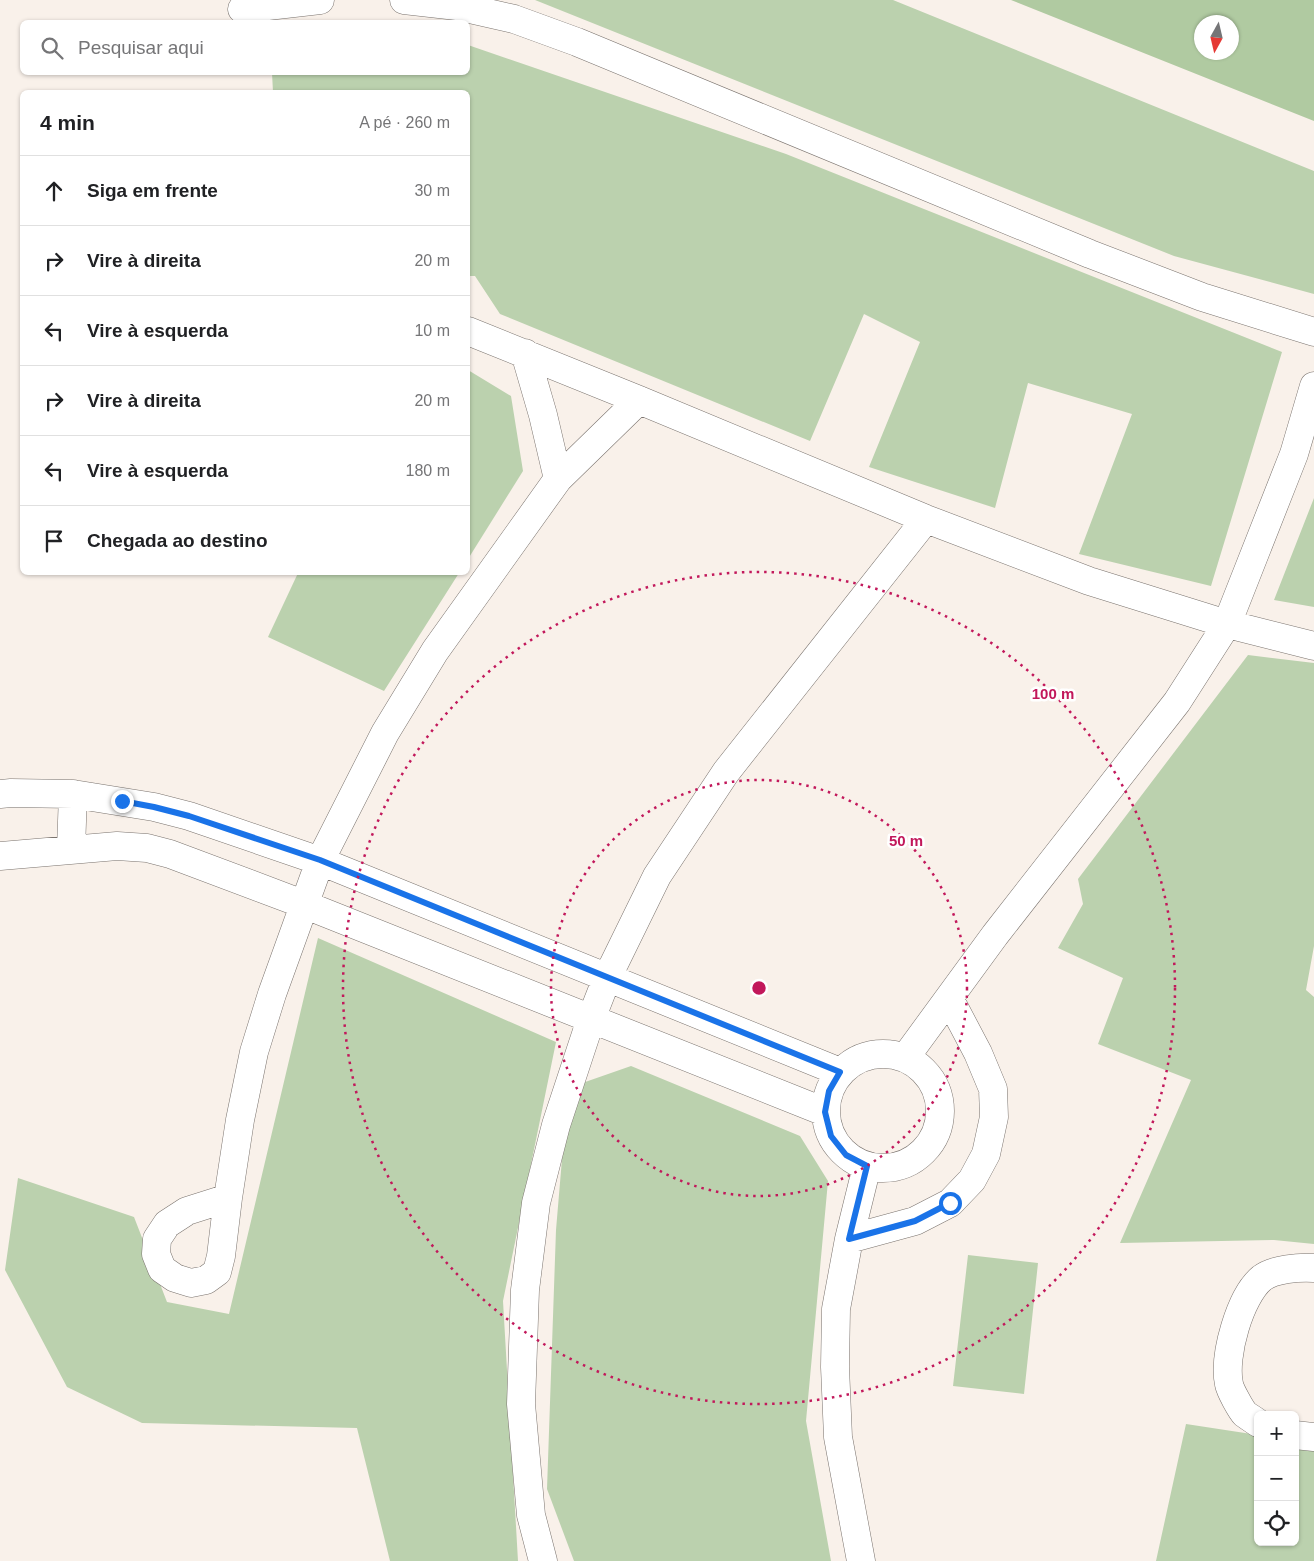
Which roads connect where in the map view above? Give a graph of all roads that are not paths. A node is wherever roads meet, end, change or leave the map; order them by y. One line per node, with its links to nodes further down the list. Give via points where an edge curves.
1 (320, 0): 3 (street)
2 (404, 0): 5 (street, via 457,6 514,18 1090,254 1202,297)
3 (242, 9)
4 (470, 332): 6 (street)
5 (1314, 332)
6 (525, 353): 8 (street); 9 (street)
7 (1314, 386): 11 (street, via 1294,454)
8 (639, 400): 9 (street); 10 (street)
9 (558, 479): 17 (street, via 435,651 385,733)
10 (926, 519): 11 (street, via 1090,581); 19 (street, via 726,772 658,876)
11 (1227, 624): 12 (street); 20 (street, via 1177,702)
12 (1314, 646)
13 (0, 794): 14 (street)
14 (73, 794): 15 (street); 17 (street, via 180,814)
15 (71, 849): 16 (street); 18 (street, via 117,846 155,850)
16 (0, 856)
17 (320, 860): 18 (street); 19 (street)
18 (303, 904): 21 (street); 26 (street, via 254,1052)
19 (607, 978): 21 (street); 23 (street)
20 (949, 998): 22 (street); 27 (street, via 978,1053 992,1089 994,1116 986,1154 972,1180 950,1203 915,1221)
21 (591, 1019): 24 (street); 32 (street, via 556,1125 536,1204 525,1290 522,1404 531,1515)
22 (905, 1058): 23 (street, via 882,1054 859,1058); 25 (street, via 928,1075 940,1101 937,1130 921,1154 905,1163 896,1167)
23 (840, 1072): 24 (street, via 829,1091)
24 (825, 1112): 25 (street, via 831,1136 846,1155)
25 (867, 1166): 27 (street)
26 (228, 1198)
27 (849, 1239): 33 (street, via 836,1309 838,1437)
28 (1314, 1268): 29 (street, via 1282,1270 1263,1278 1250,1292 1236,1325 1227,1356 1229,1385 1244,1413)
29 (1254, 1420)
30 (1299, 1435): 31 (street)
31 (1314, 1437)
32 (543, 1561)
33 (862, 1561)

